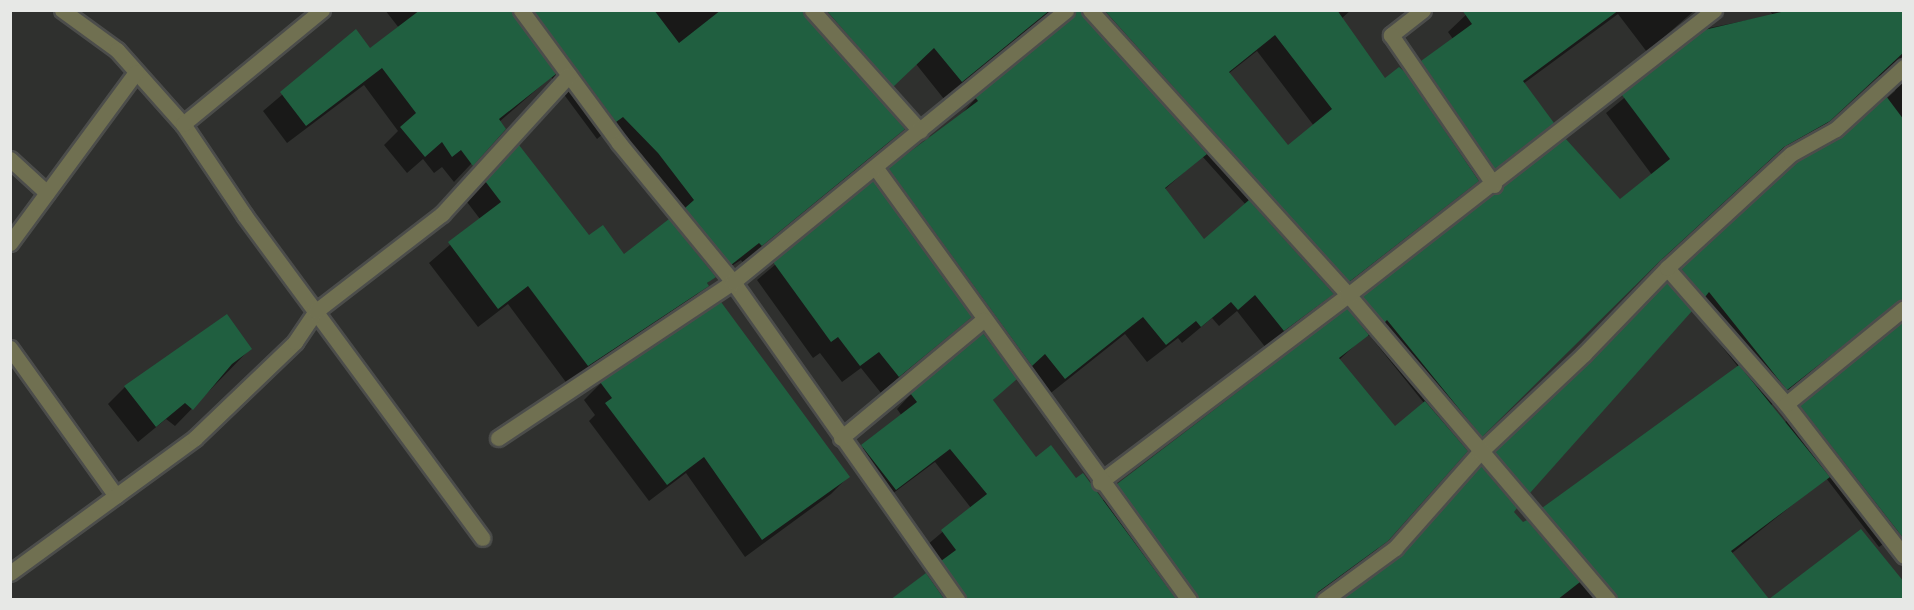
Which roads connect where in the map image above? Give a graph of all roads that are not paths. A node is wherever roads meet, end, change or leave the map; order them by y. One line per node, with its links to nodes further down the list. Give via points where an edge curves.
1 (62, 10): 10 (street, via 117,50)
2 (322, 10): 12 (street)
3 (520, 10): 11 (street)
4 (812, 10): 13 (street)
5 (1066, 10): 13 (street)
6 (1090, 10): 21 (street)
7 (1424, 10): 16 (street, via 1391,35)
8 (1711, 12): 16 (street)
9 (1904, 67): 19 (street, via 1836,129 1791,154)
10 (136, 72): 12 (street); 17 (street)
11 (569, 75): 20 (street); 23 (street, via 442,214)
12 (183, 124): 23 (street)
13 (920, 131): 15 (street)
14 (10, 159): 17 (street)
15 (875, 168): 20 (street); 24 (street)
16 (1494, 184): 21 (street)
17 (47, 193): 18 (street)
18 (10, 243)
19 (1667, 268): 26 (street); 29 (street, via 1584,354)
20 (733, 282): 27 (street); 28 (street)
21 (1348, 295): 29 (street); 30 (street)
22 (1904, 308): 26 (street)
23 (316, 311): 31 (street, via 295,342 195,438); 32 (street)
24 (983, 320): 28 (street); 30 (street)
25 (10, 348): 31 (street)
26 (1786, 404): 33 (street)
27 (498, 438)
28 (842, 438): 35 (street)
29 (1479, 453): 37 (street, via 1395,548); 38 (street)
30 (1100, 482): 36 (street)
31 (116, 496): 34 (street)
32 (482, 538)
33 (1904, 556)
34 (11, 572)
35 (957, 600)
36 (1189, 600)
37 (1324, 600)
38 (1608, 600)

